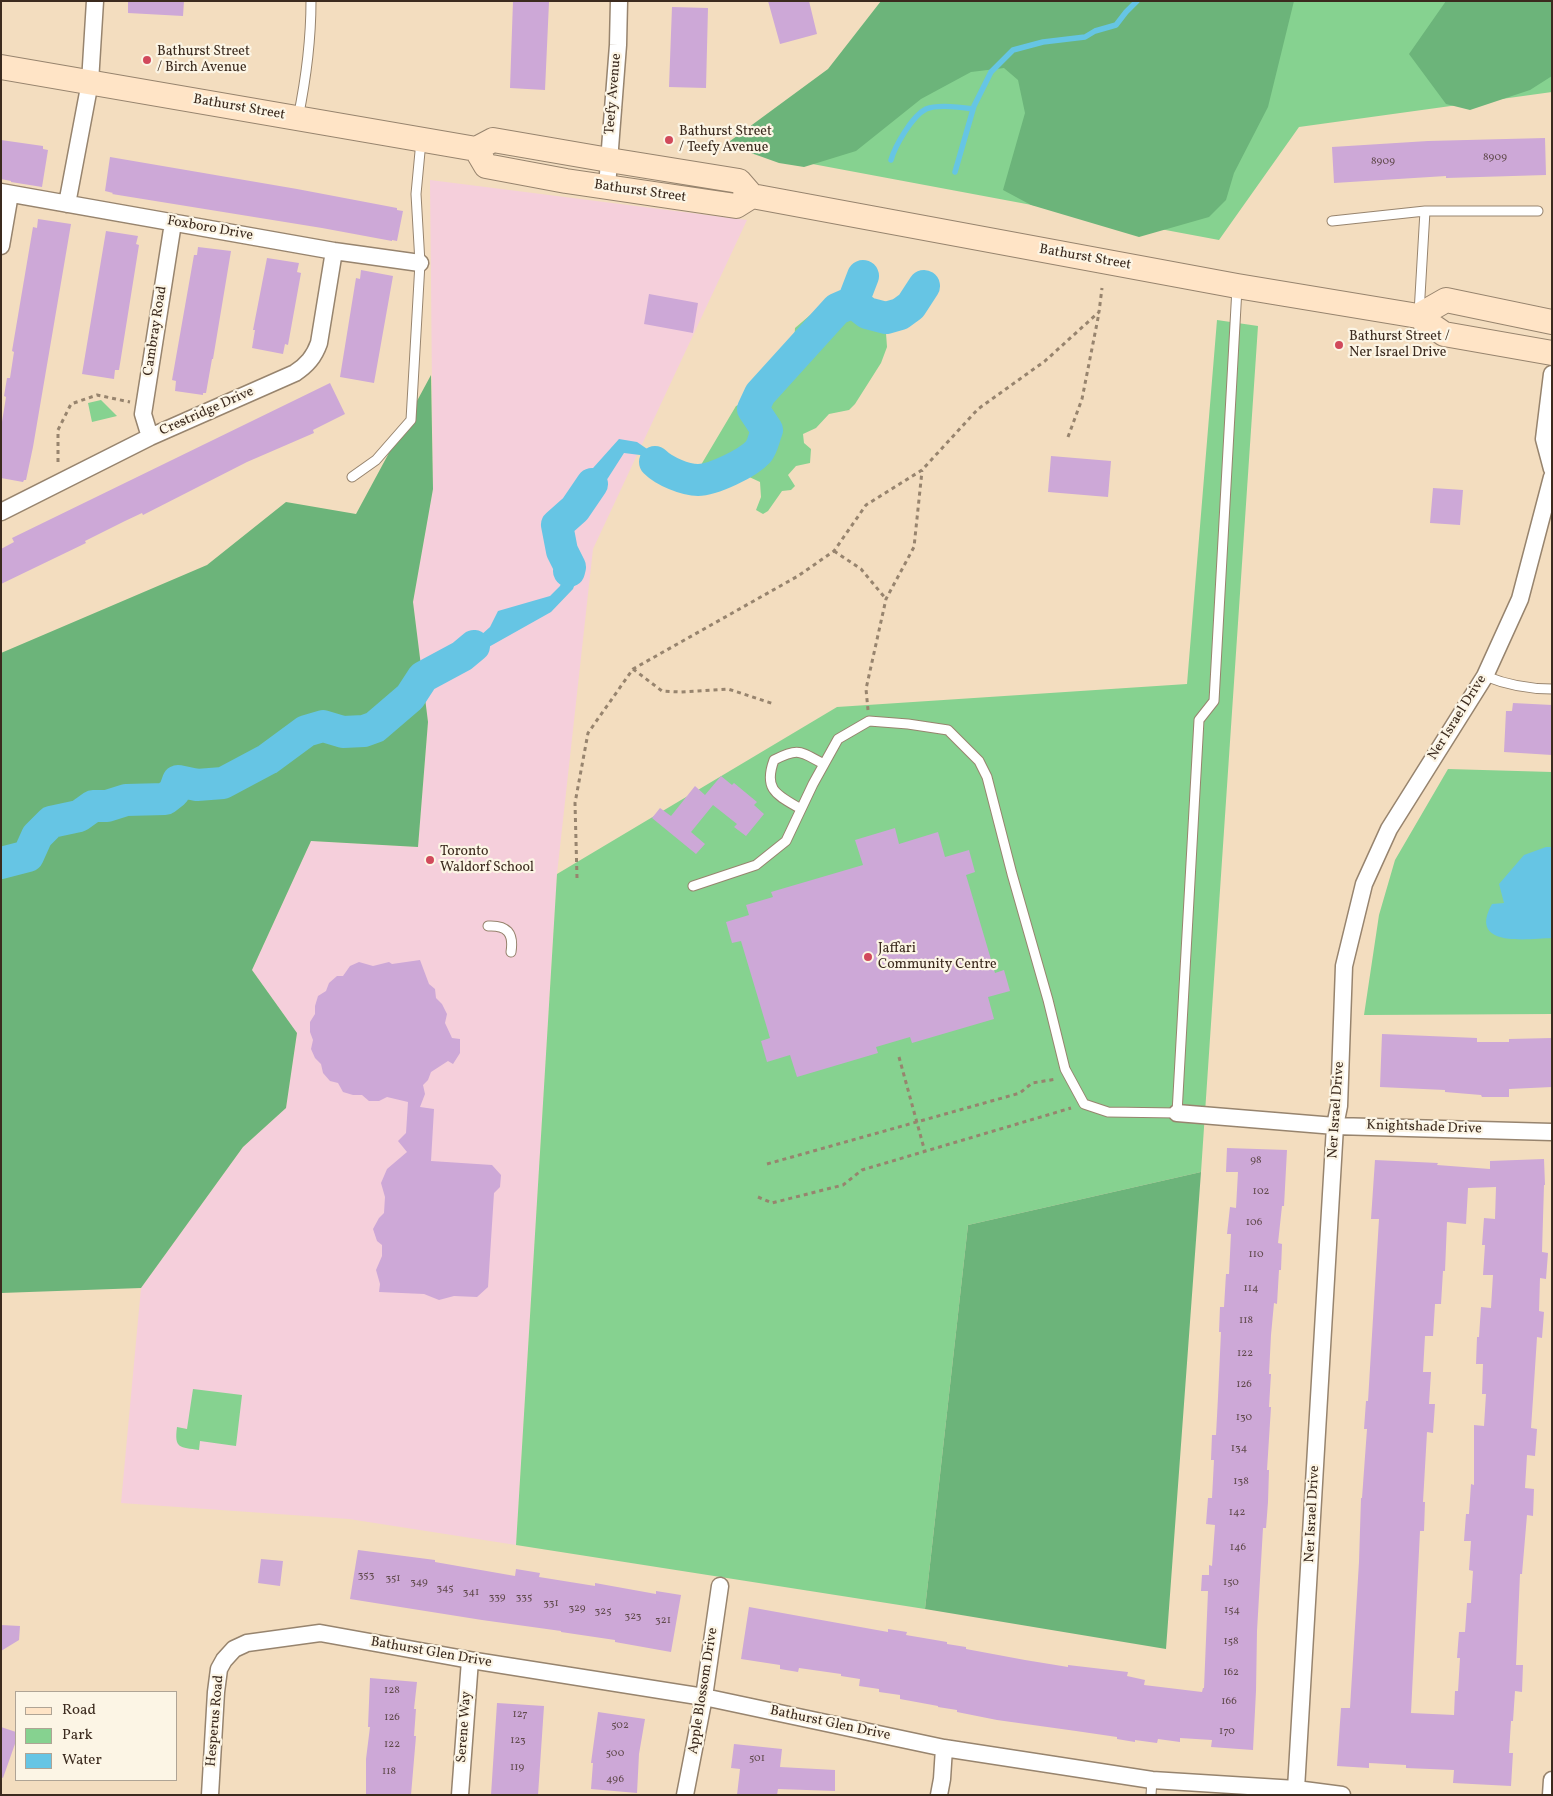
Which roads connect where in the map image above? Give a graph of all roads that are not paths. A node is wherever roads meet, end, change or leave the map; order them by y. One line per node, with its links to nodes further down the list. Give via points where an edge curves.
1 (94, 1): 5 (street)
2 (311, 1): 6 (lane, via 306,76)
3 (619, 1): 9 (street, Teefy Avenue)
4 (1, 67): 5 (main road, Bathurst Street)
5 (90, 82): 6 (main road, Bathurst Street); 13 (street)
6 (298, 118): 7 (main road, Bathurst Street)
7 (421, 139): 8 (main road, Bathurst Street); 20 (lane, via 416,194)
8 (476, 149): 9 (main road, Bathurst Street, via 493,140); 10 (main road, Bathurst Street, via 486,166)
9 (608, 160): 10 (street, Teefy Avenue); 12 (main road, Bathurst Street, via 739,180)
10 (607, 187): 12 (main road, Bathurst Street, via 736,206)
11 (6, 193): 13 (street, Foxboro Drive); 18 (street)
12 (752, 196): 21 (main road, Bathurst Street)
13 (67, 204): 17 (street, Foxboro Drive)
14 (1538, 211): 15 (lane)
15 (1425, 212): 16 (lane); 22 (lane)
16 (1332, 220)
17 (173, 223): 19 (street, Foxboro Drive); 26 (street, Cambray Road, via 143,414)
18 (1, 246)
19 (334, 251): 20 (street, Foxboro Drive); 26 (street, Crestridge Drive, via 319,343 307,364 295,373)
20 (420, 264): 28 (lane, via 411,420 376,460)
21 (1237, 286): 22 (main road, Bathurst Street); 38 (lane, via 1214,701 1199,720)
22 (1418, 316): 23 (main road, via 1446,300); 24 (main road, Bathurst Street, via 1444,334)
23 (1552, 322)
24 (1552, 353)
25 (1552, 374): 27 (street, via 1544,439)
26 (150, 437): 30 (street, Crestridge Drive)
27 (1552, 469)
28 (352, 476)
29 (1552, 477): 31 (street, Ner Israel Drive, via 1520,599)
30 (1, 512)
31 (1485, 676): 32 (lane, via 1532,689); 39 (street, Ner Israel Drive, via 1388,829 1364,884 1344,966 1339,1106)
32 (1552, 689)
33 (824, 764): 34 (lane); 34 (lane, via 798,751 774,760 769,773 771,787); 38 (lane, via 838,739 869,720 948,730 979,761 987,777 1065,1069 1084,1104 1108,1112)
34 (801, 810): 35 (lane, via 786,841 756,865)
35 (694, 886)
36 (488, 926): 37 (lane, via 508,931 513,942)
37 (511, 952)
38 (1177, 1113): 39 (street, Knightshade Drive)
39 (1334, 1126): 40 (street, Knightshade Drive); 49 (street, Ner Israel Drive)
40 (1552, 1132)
41 (720, 1586): 44 (street, Apple Blossom Drive)
42 (320, 1633): 43 (street, Bathurst Glen Drive); 50 (street, Hesperus Road, via 247,1643 226,1657 219,1669 216,1692)
43 (470, 1660): 44 (street, Bathurst Glen Drive); 51 (street, Serene Way)
44 (704, 1697): 45 (street, Bathurst Glen Drive); 52 (street, Apple Blossom Drive)
45 (944, 1748): 47 (street, Bathurst Glen Drive); 53 (street)
46 (1552, 1780): 55 (street)
47 (1152, 1787): 48 (street, Bathurst Glen Drive)
48 (1244, 1790): 49 (street, Bathurst Glen Drive)
49 (1296, 1792): 54 (street, Bathurst Glen Drive)
50 (210, 1795)
51 (460, 1795)
52 (685, 1795)
53 (939, 1795)
54 (1342, 1795)
55 (1551, 1795)

